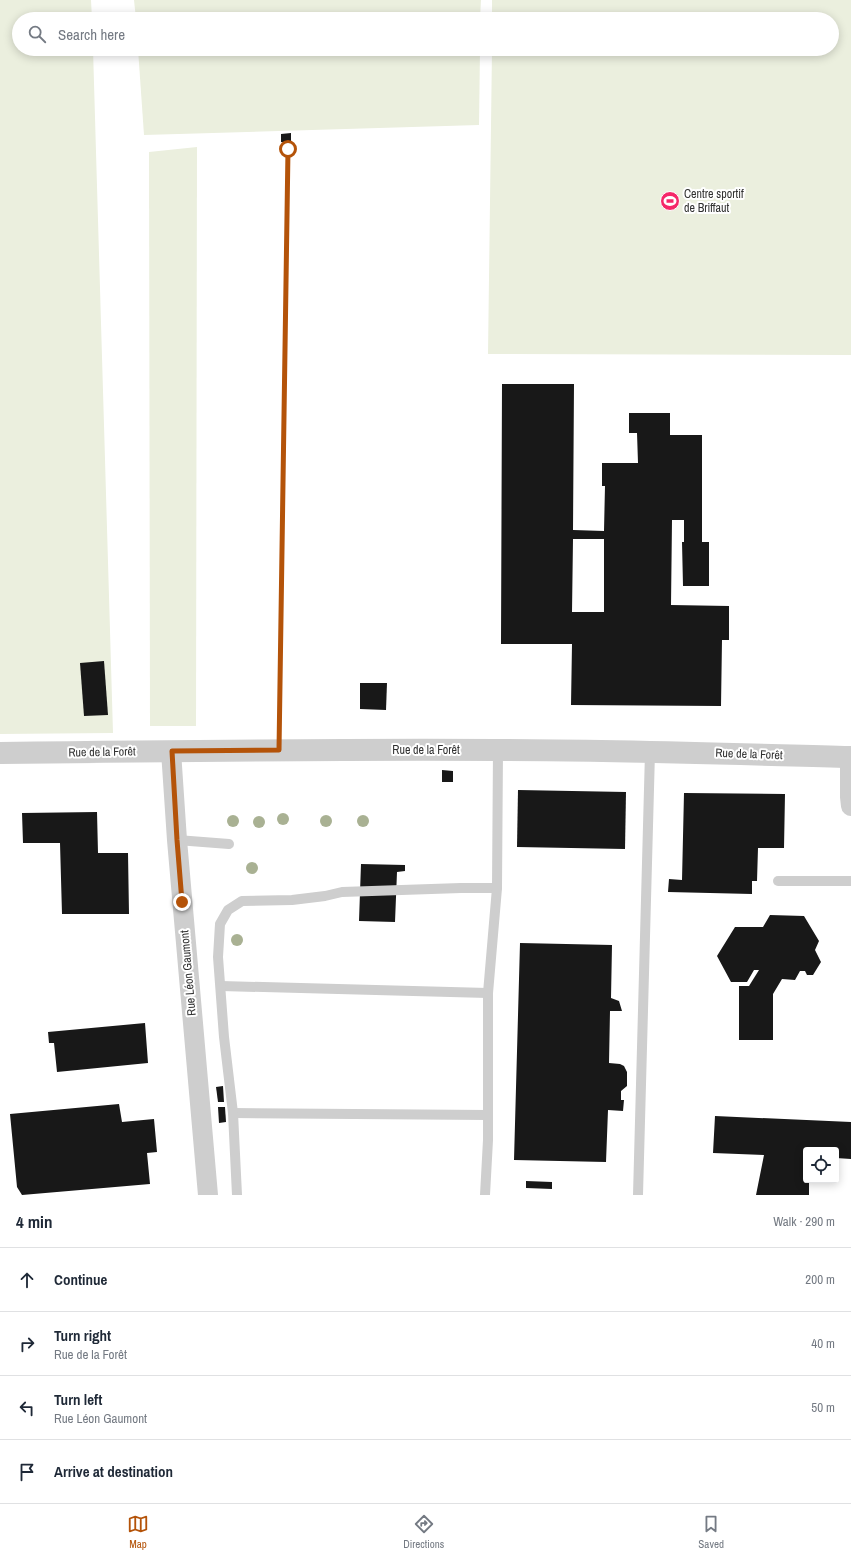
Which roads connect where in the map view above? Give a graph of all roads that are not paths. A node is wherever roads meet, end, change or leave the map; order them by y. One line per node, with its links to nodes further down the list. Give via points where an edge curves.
1 (498, 750): 2 (street, Rue de la Forêt); 3 (street, Rue de la Forêt); 11 (lane)
2 (172, 751): 4 (street, Rue de la Forêt); 7 (street, Rue Léon Gaumont)
3 (650, 752): 5 (street, Rue de la Forêt); 19 (lane)
4 (0, 753)
5 (850, 757): 6 (street)
6 (851, 806)
7 (177, 840): 8 (lane); 16 (street, Rue Léon Gaumont)
8 (229, 844)
9 (778, 881): 10 (lane)
10 (851, 881)
11 (497, 888): 12 (lane, via 350,892 292,900 242,901 228,910 220,924 218,957); 13 (lane)
12 (221, 986): 13 (lane); 14 (lane)
13 (488, 993): 15 (lane)
14 (232, 1113): 15 (lane); 17 (lane)
15 (488, 1115): 18 (lane)
16 (208, 1195)
17 (237, 1195)
18 (485, 1195)
19 (638, 1195)

